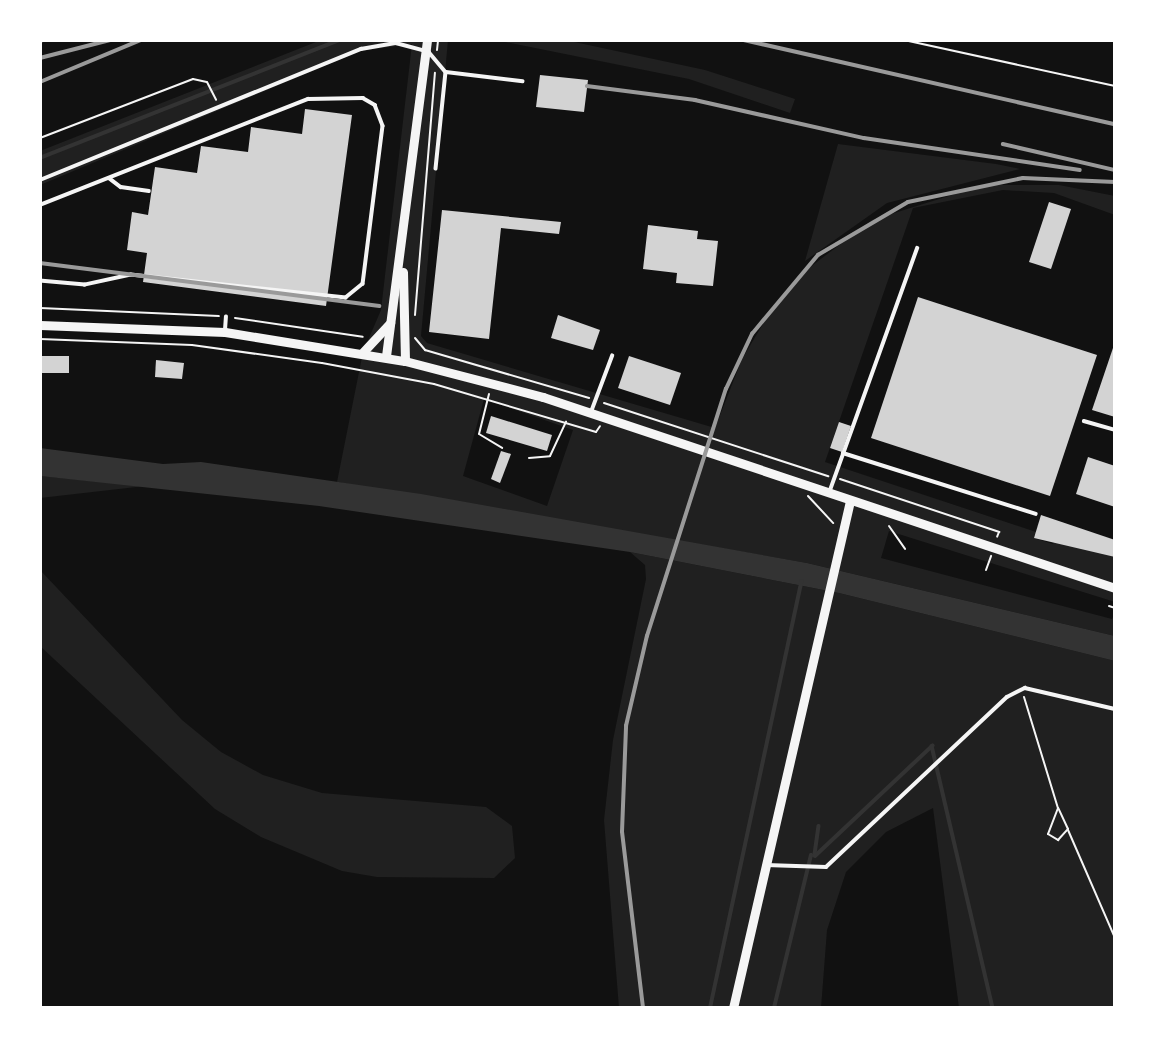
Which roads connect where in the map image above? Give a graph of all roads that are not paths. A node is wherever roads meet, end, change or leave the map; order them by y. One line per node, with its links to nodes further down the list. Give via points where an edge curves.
1 (427, 40): 10 (street)
2 (446, 72): 3 (lane); 4 (lane); 6 (lane, via 429,52 396,43 361,49)
3 (522, 81)
4 (436, 168)
5 (109, 178): 7 (lane, via 121,187); 8 (lane); 11 (lane, via 308,99 363,98 375,105 383,126 363,284 346,298 131,275 85,285)
6 (40, 180)
7 (149, 191)
8 (40, 205)
9 (917, 248): 23 (lane)
10 (402, 256): 13 (street); 19 (street)
11 (40, 281)
12 (226, 317): 15 (lane)
13 (391, 322): 16 (street); 17 (street)
14 (40, 325): 15 (street)
15 (225, 332): 16 (street)
16 (363, 352): 17 (street)
17 (386, 356): 19 (street)
18 (612, 356): 20 (lane)
19 (405, 361): 20 (street)
20 (590, 414): 24 (street)
21 (1084, 421): 22 (lane)
22 (1115, 430)
23 (843, 453): 24 (lane); 26 (lane)
24 (829, 494): 25 (street)
25 (850, 501): 27 (street); 29 (street)
26 (1036, 514)
27 (1115, 588)
28 (1115, 709): 29 (lane, via 1022,690 940,759 826,867 808,871)
29 (766, 865): 30 (street)
30 (733, 1008)

